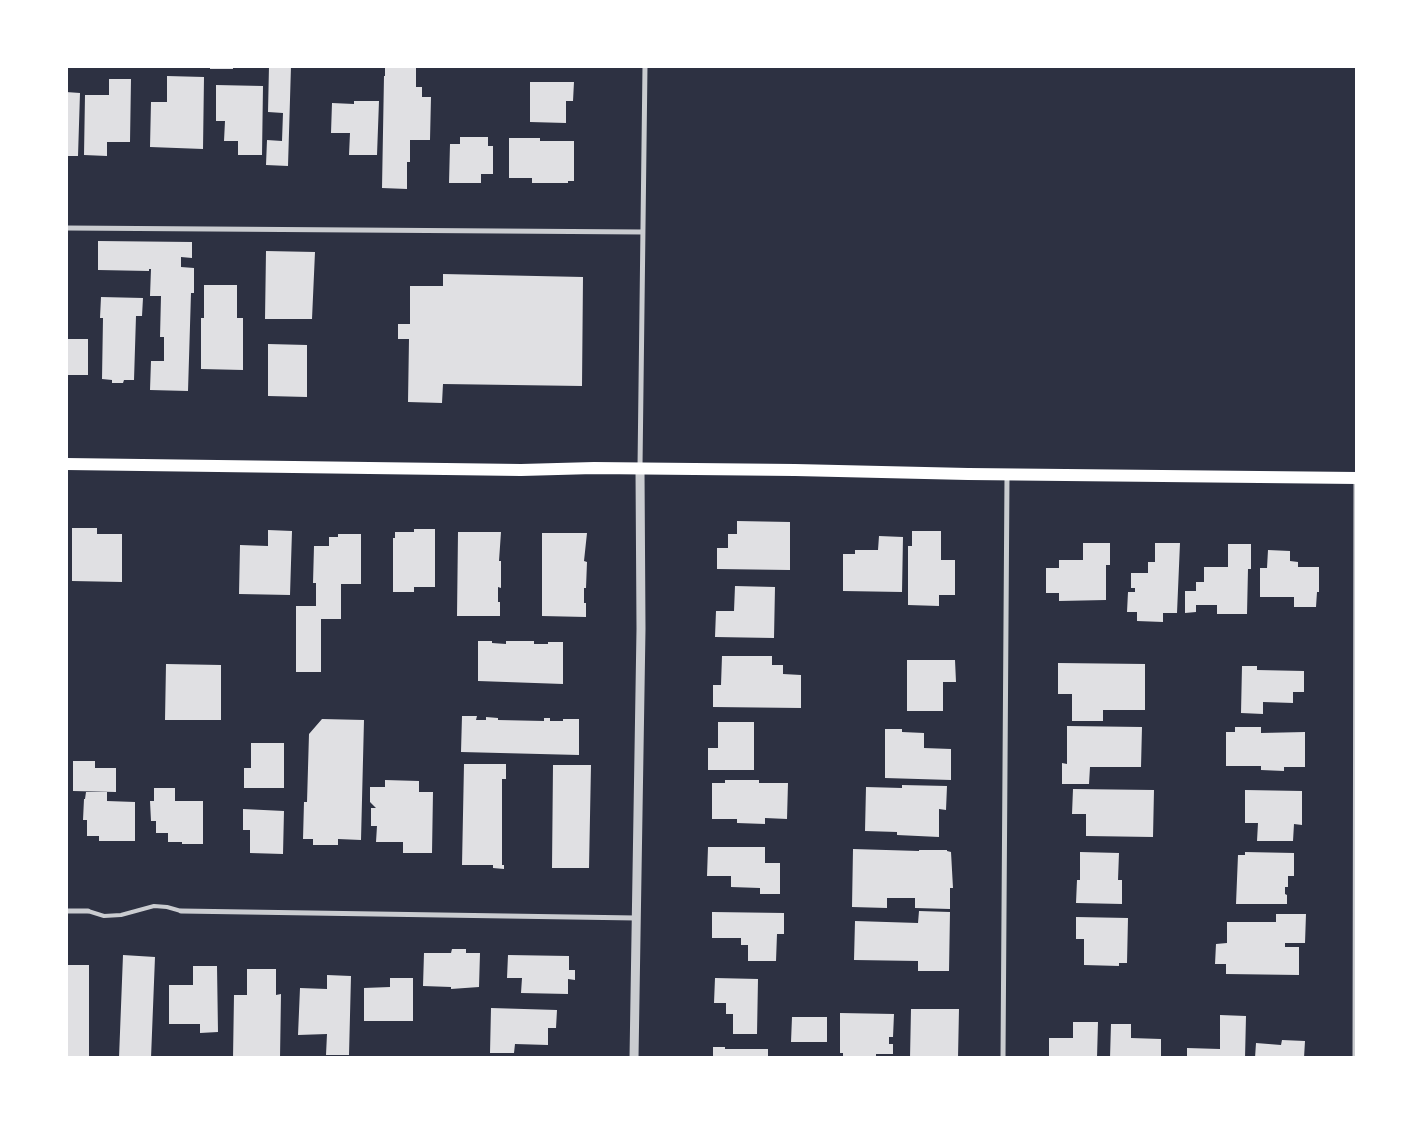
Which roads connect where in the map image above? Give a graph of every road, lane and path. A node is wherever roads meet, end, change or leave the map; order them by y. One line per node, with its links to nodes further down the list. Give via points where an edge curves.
1 (645, 66): 3 (street)
2 (66, 228): 3 (street)
3 (643, 232): 5 (street)
4 (66, 464): 5 (main road)
5 (640, 470): 6 (main road); 11 (street)
6 (1007, 475): 7 (main road); 13 (street)
7 (1357, 478): 14 (street)
8 (66, 910): 9 (street)
9 (88, 911): 10 (lane, via 104,916 154,906)
10 (181, 911): 11 (street)
11 (636, 918): 12 (street)
12 (634, 1058)
13 (1002, 1058)
14 (1355, 1058)

